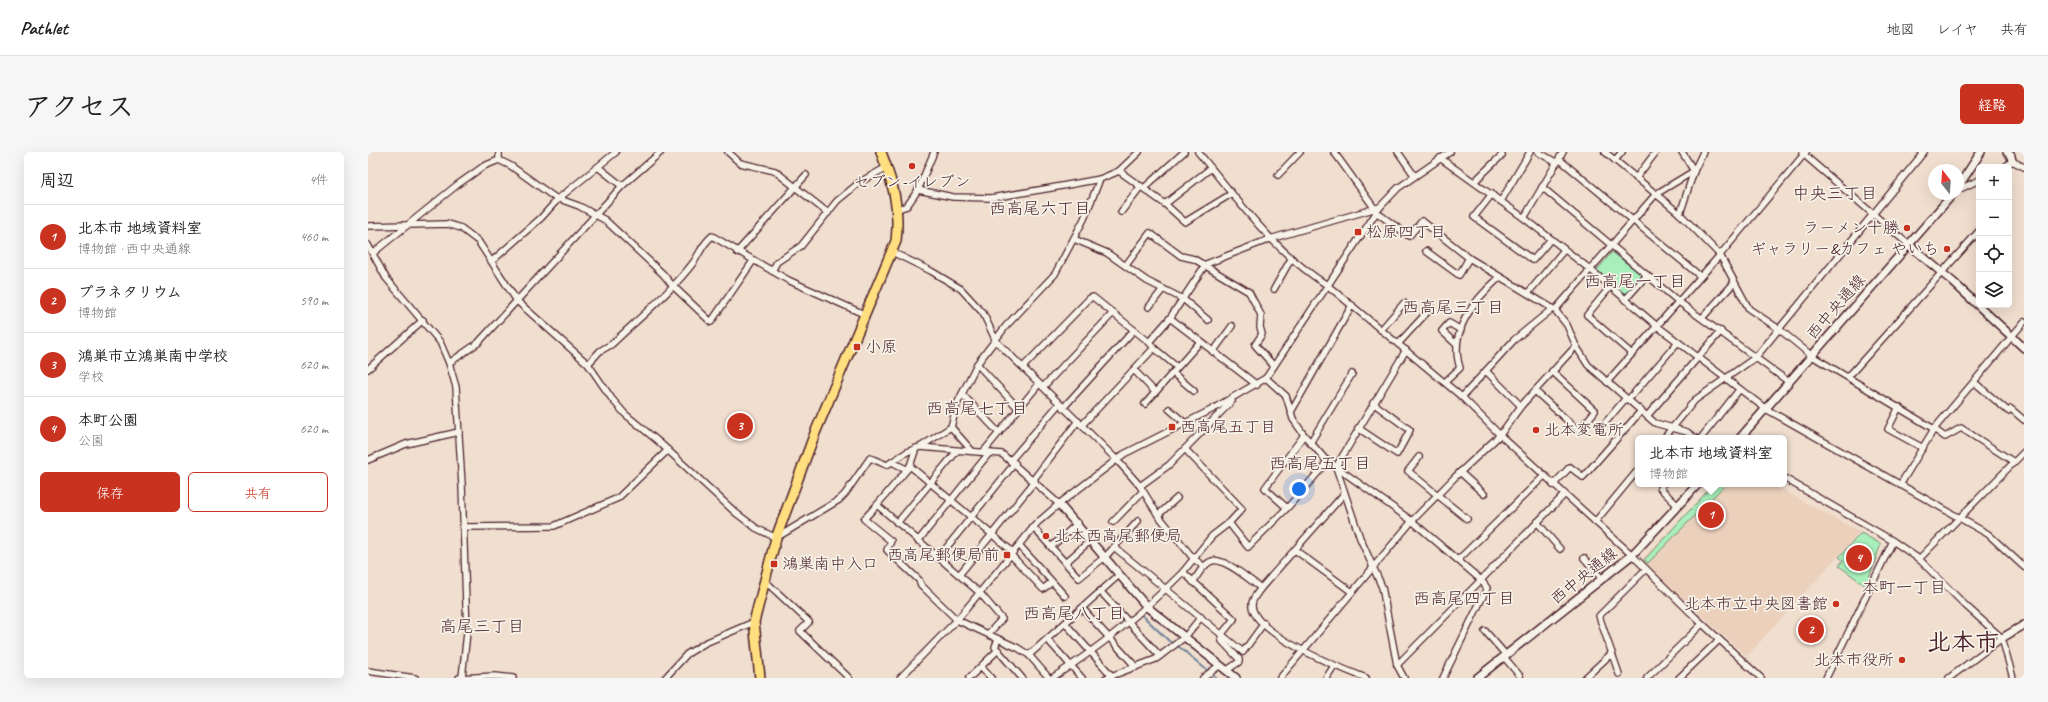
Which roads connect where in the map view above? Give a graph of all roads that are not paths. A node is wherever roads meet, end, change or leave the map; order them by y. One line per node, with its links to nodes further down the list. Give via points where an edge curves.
1 (499, 152): 28 (street)
2 (616, 152): 33 (street)
3 (661, 152): 47 (street)
4 (728, 152): 49 (street, via 740,163 775,171)
5 (881, 152): 34 (main road)
6 (934, 152): 52 (street)
7 (1139, 152): 37 (street)
8 (1184, 152): 50 (street)
9 (1198, 152): 36 (street)
10 (1300, 152): 39 (street)
11 (1334, 152): 61 (street)
12 (1398, 152): 41 (street)
13 (1450, 152): 27 (street)
14 (1530, 152): 58 (street)
15 (1538, 152): 30 (street)
16 (1563, 152): 30 (street)
17 (1605, 152): 29 (street)
18 (1622, 152): 29 (street)
19 (1656, 152): 43 (street)
20 (1682, 152): 38 (street)
21 (1703, 152): 38 (street)
22 (1924, 152): 65 (street)
23 (1980, 152): 44 (street)
24 (2007, 152): 31 (street)
25 (1803, 153): 65 (street); 83 (street)
26 (1502, 155): 46 (street)
27 (1440, 158): 41 (street); 46 (street)
28 (499, 160): 56 (street); 70 (street, via 484,166)
29 (1615, 160): 43 (street)
30 (1558, 161): 51 (street); 68 (street)
31 (2012, 161): 32 (street); 35 (street)
32 (2008, 164)
33 (598, 167): 47 (street); 56 (street)
34 (887, 167): 60 (main road); 63 (street, via 860,182)
35 (2024, 167)
36 (1211, 168): 53 (street); 59 (street)
37 (1119, 171): 42 (street); 50 (street)
38 (1694, 171): 55 (street); 64 (street)
39 (1278, 174)
40 (806, 175): 49 (street)
41 (1414, 175): 61 (street)
42 (1100, 178): 52 (street, via 991,198 953,197); 72 (street)
43 (1636, 178): 55 (street)
44 (1964, 178)
45 (1976, 181): 48 (street)
46 (1474, 182): 54 (street)
47 (622, 186): 66 (street)
48 (1964, 186)
49 (794, 187): 63 (street); 80 (street)
50 (1142, 187): 59 (street); 62 (street)
51 (1542, 187): 67 (street); 77 (street)
52 (918, 190): 60 (street, via 907,206)
53 (1231, 194): 59 (street, via 1185,222); 73 (street)
54 (1492, 194): 58 (street); 74 (street, via 1474,217 1533,260)
55 (1656, 194): 64 (street); 68 (street)
56 (558, 199): 66 (street, via 579,206); 86 (street, via 541,218)
57 (1948, 200): 75 (street, 西中央通線)
58 (1501, 201): 67 (street)
59 (1165, 204)
60 (898, 209): 81 (main road, via 896,241)
61 (1377, 209): 73 (street); 84 (street, via 1409,236 1422,221); 98 (street)
62 (1121, 212)
63 (828, 213): 91 (street, via 801,246 777,262)
64 (1680, 214): 83 (street)
65 (1873, 215): 75 (street); 121 (street)
66 (596, 216): 97 (street, via 605,220); 105 (street)
67 (1524, 218): 74 (street)
68 (1634, 221): 77 (street); 94 (street)
69 (368, 226): 70 (street)
70 (407, 226): 82 (street); 86 (street, via 448,224 461,228 478,241)
71 (1976, 234): 92 (street)
72 (1074, 239): 88 (street, via 1107,253); 127 (street, via 1055,274 1006,326)
73 (1270, 239): 85 (street); 89 (street)
74 (1551, 240): 78 (street)
75 (1908, 244): 92 (street); 139 (street, 西中央通線)
76 (368, 245): 82 (street)
77 (1612, 246): 90 (street); 93 (street)
78 (1564, 250): 90 (street); 102 (street)
79 (1426, 251): 84 (street, via 1459,275)
80 (737, 252): 87 (street); 97 (street, via 712,236 703,244 693,263)
81 (892, 252): 113 (main road); 127 (street, via 961,289 983,312)
82 (373, 253): 116 (street, via 386,278)
83 (1720, 255): 94 (street); 96 (street)
84 (1469, 258): 95 (street)
85 (1291, 259): 98 (street); 101 (street)
86 (492, 261): 105 (street)
87 (753, 261): 91 (street); 97 (street, via 711,322)
88 (1126, 265): 89 (street, via 1150,233 1181,256 1194,259); 100 (street)
89 (1205, 266): 103 (street); 145 (street, via 1249,292 1261,315 1262,334 1255,345)
90 (1591, 270): 99 (street); 111 (street)
91 (772, 271): 113 (street)
92 (1942, 273): 126 (street); 154 (street)
93 (1647, 275): 104 (street); 106 (street)
94 (1700, 276): 106 (street)
95 (1500, 277): 102 (street); 124 (street, via 1482,293 1471,308)
96 (1734, 283): 115 (street); 121 (street, via 1749,309)
97 (672, 285): 143 (street)
98 (1327, 285): 108 (street); 145 (street)
99 (1610, 287): 104 (street); 138 (street, via 1587,315)
100 (1163, 289): 103 (street); 109 (street)
101 (1274, 289)
102 (1528, 293): 111 (street)
103 (1183, 299): 114 (street); 117 (street)
104 (1625, 300): 120 (street)
105 (517, 301): 142 (street, via 478,343); 143 (street)
106 (1679, 302): 115 (street); 120 (street)
107 (1404, 303): 123 (street)
108 (1352, 305): 123 (street); 180 (street)
109 (1149, 307)
110 (1431, 308): 131 (street)
111 (1553, 310): 133 (street, via 1567,325); 150 (street, via 1514,340)
112 (1113, 313): 122 (street); 146 (street, via 1096,298 1090,298); 162 (street)
113 (866, 315): 252 (main road, via 816,433)
114 (1170, 318): 128 (street); 129 (street)
115 (1702, 318): 125 (street)
116 (423, 320): 142 (street, via 440,342); 148 (street)
117 (1208, 320)
118 (2024, 322): 126 (street)
119 (1232, 326): 137 (street)
120 (1657, 326): 130 (street); 138 (street)
121 (1780, 329): 139 (street); 140 (street)
122 (1134, 330): 128 (street); 173 (street)
123 (1381, 330): 131 (street)
124 (1461, 330): 132 (street); 132 (street, via 1449,323 1442,331)
125 (1721, 331): 140 (street); 141 (street)
126 (2012, 337): 135 (street); 160 (street)
127 (996, 341): 144 (street); 146 (street)
128 (1149, 342): 134 (street)
129 (1200, 342): 137 (street); 147 (street)
130 (1678, 342): 141 (street); 170 (street)
131 (1398, 344): 136 (street)
132 (1457, 345): 157 (street, via 1460,368)
133 (1576, 346): 151 (street); 158 (street, via 1588,365)
134 (1154, 348): 147 (street); 149 (street)
135 (2024, 348)
136 (1406, 350): 157 (street); 171 (street)
137 (1213, 352): 161 (street)
138 (1632, 354): 158 (street)
139 (1812, 356): 154 (street); 159 (street, 西中央通線)
140 (1756, 357): 156 (street); 159 (street)
141 (1698, 358): 156 (street); 181 (street)
142 (449, 363): 190 (street, via 458,405)
143 (588, 364): 202 (street, via 625,414)
144 (977, 364): 167 (street); 176 (street)
145 (1274, 366): 155 (street)
146 (1023, 367): 162 (street)
147 (1177, 367): 152 (street)
148 (368, 369)
149 (1134, 370): 166 (street); 183 (street)
150 (1486, 371): 169 (street); 174 (street)
151 (1552, 371): 165 (street); 165 (street, via 1594,411 1579,431)
152 (1173, 373): 164 (street); 166 (street)
153 (1352, 374): 198 (street)
154 (1848, 377): 175 (street)
155 (1266, 378): 161 (street); 180 (street, via 1286,396)
156 (1724, 379): 163 (street); 187 (street, via 1695,400)
157 (1445, 382): 169 (street)
158 (1607, 382): 170 (street)
159 (1789, 382): 178 (street, 西中央通線)
160 (1974, 382): 182 (street); 189 (street)
161 (1257, 385): 168 (street)
162 (1041, 386): 173 (street); 176 (street)
163 (1739, 390): 178 (street); 196 (street)
164 (1194, 391)
165 (1535, 391): 174 (street)
166 (1155, 392): 172 (street)
167 (962, 394): 186 (street); 191 (street)
168 (1237, 396): 184 (street); 201 (street)
169 (1462, 397): 193 (street)
170 (1627, 399): 179 (street); 185 (street)
171 (1373, 403): 188 (street); 188 (street, via 1410,430 1397,454)
172 (1145, 404)
173 (1061, 406): 183 (street); 212 (street)
174 (1521, 406): 193 (street)
175 (1898, 407): 189 (street); 200 (street, via 1888,429)
176 (1019, 409): 191 (street)
177 (1169, 409): 184 (street)
178 (1766, 409): 197 (street, 西中央通線); 223 (street)
179 (1641, 411): 181 (street); 222 (street, via 1583,477 1570,467)
180 (1291, 412): 192 (street)
181 (1647, 416): 187 (street, via 1655,423)
182 (2024, 420)
183 (1080, 423): 209 (street); 219 (street)
184 (1186, 423): 209 (street, via 1135,448)
185 (1605, 423)
186 (951, 427): 199 (street); 204 (street)
187 (1673, 427): 194 (street); 195 (street)
188 (1358, 428): 214 (street)
189 (1934, 429): 200 (street); 213 (street, via 1945,437 1961,428)
190 (459, 432): 208 (street, via 406,444); 249 (street)
191 (999, 433): 205 (street)
192 (1304, 435): 198 (street); 236 (street, via 1265,488)
193 (1500, 435): 216 (street); 218 (street)
194 (1666, 435)
195 (1691, 435)
196 (1703, 435)
197 (1743, 435)
198 (1310, 443): 210 (street)
199 (918, 448): 203 (street); 211 (street); 215 (street)
200 (1923, 448): 223 (street)
201 (1185, 449): 226 (street, via 1170,465); 248 (street, via 1242,509)
202 (668, 450): 249 (street, via 618,498 554,526); 252 (street, via 736,513 756,528)
203 (957, 451): 204 (street); 221 (street)
204 (972, 451): 205 (street)
205 (987, 452): 212 (street, via 1002,454); 232 (street)
206 (2024, 452): 213 (street)
207 (1419, 457): 228 (street, via 1408,471)
208 (368, 460)
209 (1117, 460): 226 (street); 233 (street)
210 (1328, 461): 214 (street); 236 (street)
211 (892, 462): 215 (street); 252 (street, via 887,465 870,458 845,494)
212 (1013, 462): 219 (street); 239 (street)
213 (2014, 462): 238 (street)
214 (1336, 467): 227 (street); 242 (street)
215 (908, 468): 221 (street); 234 (street)
216 (1460, 472): 228 (street); 229 (street)
217 (1635, 474): 245 (street)
218 (1544, 476): 222 (street); 268 (street)
219 (1034, 480): 233 (street); 251 (street)
220 (1787, 480): 255 (street)
221 (930, 484): 232 (street); 246 (street)
222 (1553, 485): 230 (street)
223 (1900, 485): 238 (street)
224 (1661, 487): 235 (street)
225 (1695, 487): 235 (street, 西中央通線)
226 (1141, 488): 237 (street); 243 (street)
227 (1344, 494): 260 (street); 271 (street)
228 (1439, 494): 240 (street); 242 (street)
229 (1484, 494)
230 (1564, 495): 244 (street); 245 (street)
231 (1177, 498): 237 (street)
232 (950, 501): 239 (street); 254 (street)
233 (1059, 504): 247 (street); 250 (street)
234 (877, 505): 246 (street); 291 (street, via 864,519 891,541 887,550)
235 (1678, 506): 262 (street, 西中央通線)
236 (1287, 508): 248 (street, via 1248,547)
237 (1158, 515): 265 (street)
238 (1959, 517): 267 (street); 272 (street, via 1988,534)
239 (970, 518): 251 (street); 264 (street)
240 (1467, 518)
241 (1138, 521): 258 (street)
242 (1412, 521): 268 (street); 271 (street)
243 (1114, 522)
244 (1537, 522): 259 (street); 278 (street)
245 (1595, 522): 262 (street)
246 (898, 523): 254 (street)
247 (1078, 523): 253 (street); 257 (street)
248 (1229, 523): 265 (street, via 1212,536)
249 (463, 527): 326 (street, via 467,633)
250 (1033, 527): 256 (street); 257 (street)
251 (991, 535): 261 (street); 276 (street)
252 (776, 538): 279 (main road)
253 (1091, 540): 263 (street); 269 (street)
254 (918, 541): 264 (street)
255 (1893, 541): 267 (street); 349 (street)
256 (1019, 545): 261 (street); 280 (street)
257 (1051, 547): 269 (street)
258 (1114, 547): 263 (street); 282 (street)
259 (1560, 549)
260 (1295, 550): 283 (street); 285 (street)
261 (1012, 554): 280 (street, via 1043,589); 286 (street)
262 (1632, 555): 273 (street); 277 (street, 西中央通線)
263 (1106, 556): 269 (street, via 1079,578); 275 (street)
264 (938, 558): 276 (street)
265 (1193, 558): 270 (street); 274 (street)
266 (1584, 558): 277 (street)
267 (1919, 559): 303 (street)
268 (1458, 560): 278 (street)
269 (1065, 563)
270 (1204, 567): 281 (street); 283 (street, via 1217,561 1229,565)
271 (1373, 567): 285 (street); 316 (street, via 1382,587)
272 (2024, 567)
273 (1646, 569): 296 (street); 310 (street, via 1599,616)
274 (1183, 572): 281 (street); 282 (street)
275 (1119, 574): 284 (street); 288 (street)
276 (959, 575): 286 (street)
277 (1602, 579): 313 (street, 西中央通線)
278 (1480, 580): 316 (street); 343 (street, via 1487,588)
279 (765, 581): 292 (main road); 330 (street, via 808,622 800,631)
280 (1052, 582): 287 (street)
281 (1193, 582): 300 (street, via 1234,619)
282 (1166, 588): 288 (street); 290 (street)
283 (1261, 588): 295 (street, via 1253,599 1252,607)
284 (1100, 592): 289 (street); 293 (street)
285 (1352, 592): 307 (street)
286 (980, 593): 291 (street); 299 (street, via 1002,619)
287 (1065, 596)
288 (1147, 607): 293 (street); 302 (street)
289 (1082, 608): 294 (street); 301 (street)
290 (1201, 617): 300 (street); 302 (street)
291 (957, 620): 299 (street); 331 (street)
292 (754, 622): 328 (street, via 687,654); 329 (main road)
293 (1128, 622): 301 (street); 312 (street)
294 (1065, 623): 305 (street); 309 (street)
295 (1264, 623): 300 (street, via 1243,652); 307 (street, via 1288,644)
296 (1702, 624): 306 (street); 346 (street)
297 (2024, 625): 303 (street)
298 (1485, 631): 313 (street)
299 (988, 634): 304 (street)
300 (1221, 634): 320 (street, via 1222,641 1239,659 1239,662)
301 (1109, 636): 309 (street); 319 (street)
302 (1185, 637): 312 (street); 315 (street)
303 (2002, 638): 350 (street); 351 (street)
304 (998, 639): 308 (street, via 995,647); 311 (street)
305 (1047, 639): 311 (street); 314 (street)
306 (1719, 640): 347 (street); 348 (street)
307 (1303, 649): 318 (street); 339 (street)
308 (998, 650): 317 (street); 334 (street)
309 (1090, 651): 314 (street); 324 (street)
310 (1612, 653): 322 (street); 345 (street)
311 (1029, 655): 335 (street)
312 (1160, 656): 319 (street)
313 (1505, 656): 323 (street); 344 (street, 西中央通線)
314 (1072, 665): 335 (street); 336 (street)
315 (1220, 665): 320 (street); 337 (street)
316 (1397, 665): 342 (street)
317 (981, 666): 332 (street); 333 (street)
318 (1334, 666): 340 (street); 341 (street)
319 (1136, 667): 324 (street)
320 (1227, 670): 338 (street)
321 (368, 671): 325 (street)
322 (1619, 674)
323 (1520, 676)
324 (1109, 677)
325 (415, 678)
326 (461, 678): 327 (street)
327 (513, 678)
328 (665, 678)
329 (760, 678)
330 (849, 678)
331 (900, 678)
332 (969, 678)
333 (991, 678)
334 (1022, 678)
335 (1051, 678)
336 (1082, 678)
337 (1203, 678)
338 (1236, 678)
339 (1280, 678)
340 (1326, 678)
341 (1366, 678)
342 (1404, 678)
343 (1443, 678)
344 (1477, 678)
345 (1586, 678)
346 (1647, 678)
347 (1679, 678)
348 (1761, 678)
349 (1826, 678)
350 (1949, 678)
351 (2013, 678)

